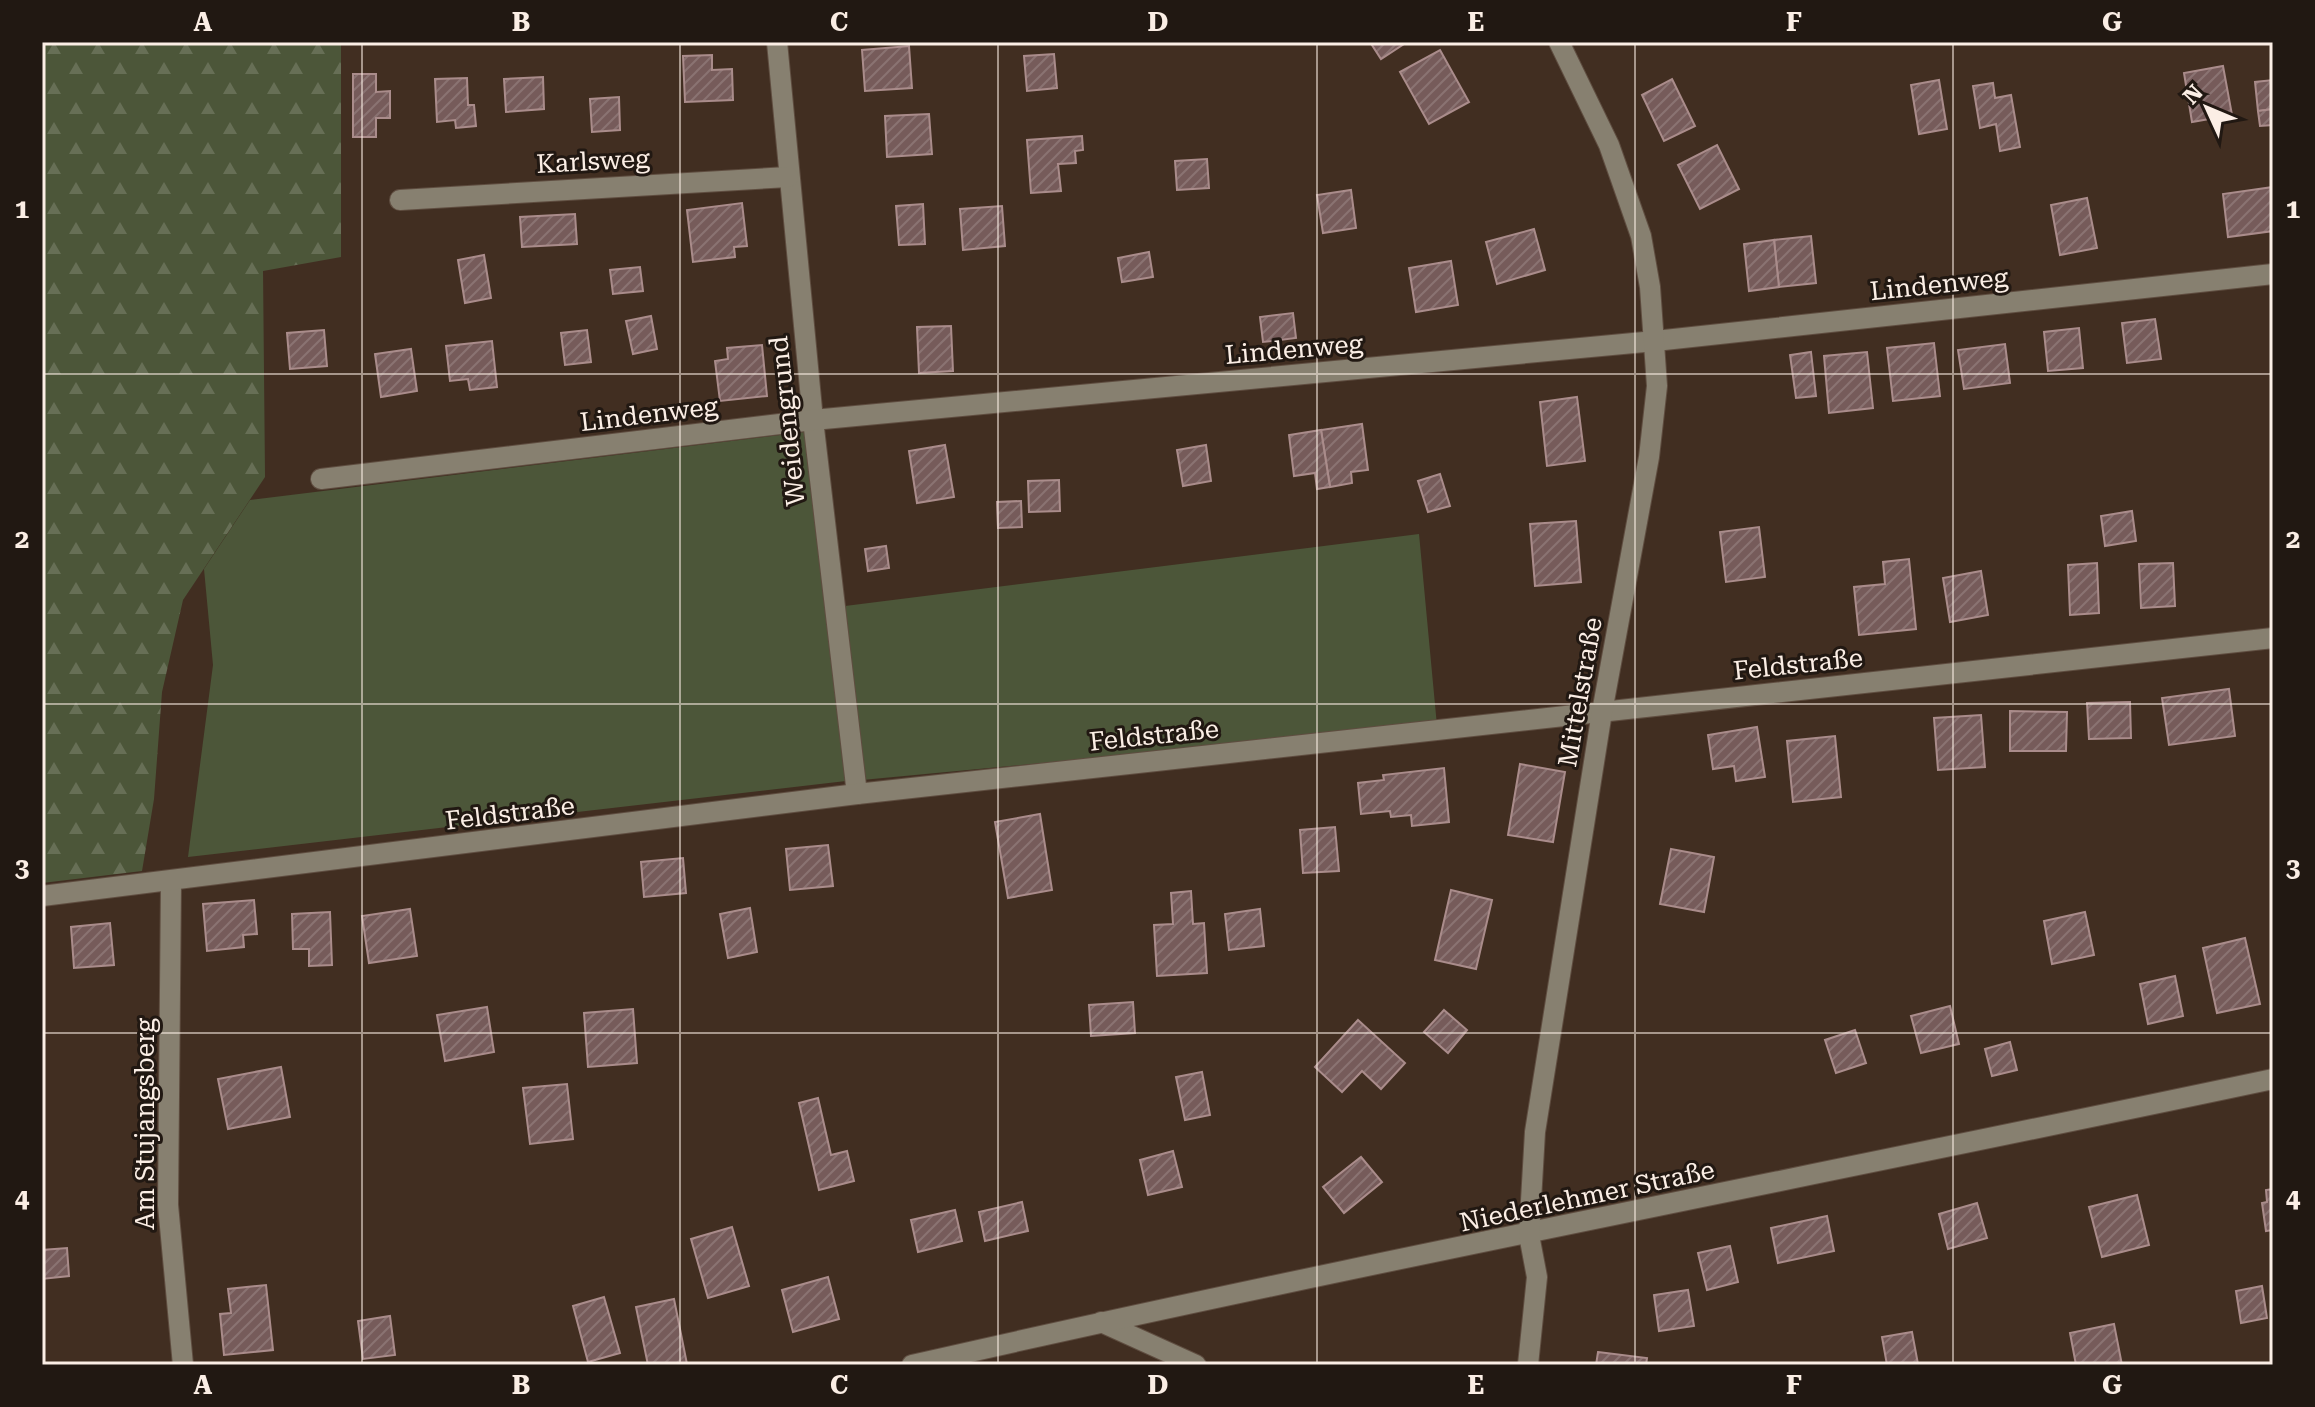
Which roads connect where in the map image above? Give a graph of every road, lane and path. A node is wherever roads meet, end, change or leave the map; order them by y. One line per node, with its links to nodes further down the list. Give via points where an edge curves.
1 (777, 42): 3 (street, Weidengrund)
2 (1559, 42): 6 (street, Mittelstraße, via 1609,145 1641,236)
3 (788, 177): 4 (street, Karlsweg); 7 (street, Weidengrund)
4 (400, 200)
5 (2273, 274): 6 (street, Lindenweg)
6 (1655, 341): 7 (street, Lindenweg); 10 (street, Mittelstraße, via 1657,386 1649,457)
7 (813, 420): 8 (street, Lindenweg); 11 (street, Weidengrund)
8 (321, 479)
9 (2273, 638): 10 (street, Feldstraße)
10 (1602, 712): 11 (street, Feldstraße); 15 (street, Mittelstraße, via 1535,1132)
11 (857, 794): 12 (street, Feldstraße)
12 (171, 883): 13 (street, Feldstraße); 17 (street, Am Stujangsberg, via 168,1205)
13 (42, 896)
14 (2273, 1079): 15 (street, Niederlehmer Straße)
15 (1529, 1235): 16 (street, Niederlehmer Straße); 20 (street, Mittelstraße, via 1537,1277)
16 (1101, 1322): 18 (street, Niederlehmer Straße); 19 (street)
17 (183, 1365)
18 (912, 1365)
19 (1196, 1365)
20 (1528, 1365)

